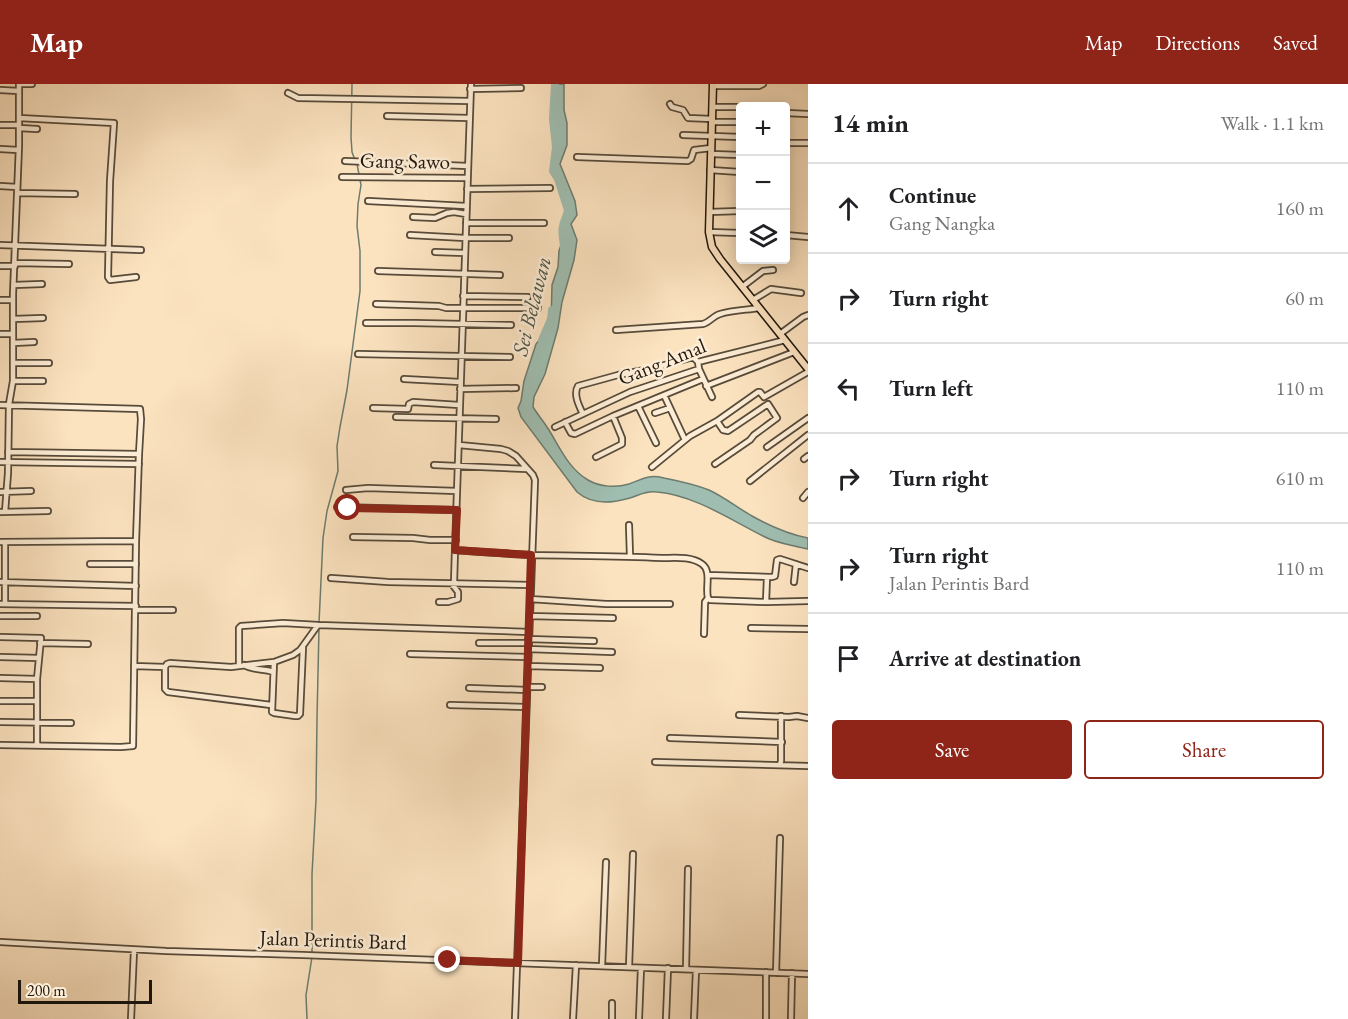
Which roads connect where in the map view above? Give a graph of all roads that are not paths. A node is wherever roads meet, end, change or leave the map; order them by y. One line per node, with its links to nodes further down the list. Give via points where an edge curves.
1 (19, 84): 2 (street); 8 (street)
2 (32, 84)
3 (763, 84): 4 (street)
4 (713, 85): 12 (main road)
5 (471, 86): 6 (street); 10 (street)
6 (521, 88)
7 (0, 90): 8 (street)
8 (19, 91): 17 (street)
9 (288, 93): 10 (street, via 298,98)
10 (470, 101): 18 (street)
11 (670, 104): 19 (street, via 683,110 688,118)
12 (712, 107): 13 (street); 19 (main road)
13 (736, 107)
14 (790, 113): 15 (street)
15 (808, 114)
16 (387, 116): 18 (street)
17 (19, 118): 22 (street); 63 (street, via 114,123)
18 (470, 118): 35 (street)
19 (712, 121): 20 (street); 25 (main road)
20 (736, 122)
21 (0, 125): 22 (street)
22 (19, 127): 23 (street); 30 (street)
23 (37, 129)
24 (683, 135): 25 (street)
25 (711, 136): 26 (street); 31 (main road)
26 (736, 137)
27 (790, 143): 28 (street)
28 (808, 144)
29 (0, 149): 30 (street)
30 (18, 150): 41 (street)
31 (711, 151): 32 (street); 33 (street, via 694,150 688,161); 36 (main road)
32 (736, 154)
33 (577, 158)
34 (348, 161): 35 (street)
35 (468, 166): 39 (street)
36 (710, 170): 37 (street); 49 (main road)
37 (736, 172)
38 (342, 177): 39 (street, Gang Sawo)
39 (467, 178): 43 (street)
40 (0, 186): 41 (street)
41 (17, 187): 44 (street)
42 (550, 188): 43 (street)
43 (467, 189): 47 (street)
44 (17, 193): 45 (street); 62 (street)
45 (75, 194)
46 (368, 201): 47 (street)
47 (466, 206): 50 (street)
48 (736, 211): 49 (street)
49 (709, 212): 54 (main road)
50 (466, 214): 51 (street); 52 (street)
51 (413, 217)
52 (466, 222): 53 (street); 59 (street)
53 (544, 223)
54 (709, 232): 55 (street); 77 (main road, via 711,247)
55 (736, 233)
56 (410, 235): 59 (street)
57 (790, 235): 58 (street)
58 (808, 237)
59 (465, 238): 60 (street); 66 (street)
60 (509, 238)
61 (0, 245): 62 (street)
62 (15, 246): 63 (street); 68 (street)
63 (109, 249): 64 (street); 74 (street, via 108,279)
64 (141, 250)
65 (435, 252): 66 (street)
66 (465, 253): 72 (street)
67 (69, 264): 68 (street)
68 (15, 265): 69 (street); 76 (street)
69 (0, 266)
70 (773, 270): 77 (street, via 763,271)
71 (378, 272): 72 (street)
72 (464, 273): 73 (street); 79 (street)
73 (500, 275)
74 (136, 277)
75 (42, 284): 76 (street)
76 (14, 285): 82 (street)
77 (742, 287): 83 (main road)
78 (801, 293): 83 (street, via 771,289)
79 (463, 296): 80 (street); 85 (street)
80 (528, 297)
81 (0, 300): 82 (street)
82 (14, 300): 89 (street)
83 (753, 300): 86 (main road)
84 (376, 304): 85 (street)
85 (463, 308): 87 (street); 92 (street)
86 (759, 308): 94 (street, via 720,314 703,324); 97 (main road)
87 (538, 309)
88 (808, 315): 97 (street)
89 (13, 318): 90 (street); 96 (street)
90 (43, 318)
91 (366, 323): 92 (street)
92 (462, 324): 93 (street); 103 (street)
93 (511, 325)
94 (616, 330)
95 (0, 334): 96 (street)
96 (14, 334): 100 (street)
97 (780, 334): 98 (main road)
98 (785, 340): 101 (main road); 105 (street, Gang Amal)
99 (34, 342): 100 (street)
100 (13, 343): 106 (street)
101 (794, 352): 108 (main road); 115 (street)
102 (358, 354): 103 (street)
103 (461, 356): 104 (street); 114 (street)
104 (510, 357)
105 (698, 362): 109 (street, Gang Amal); 129 (street, via 690,358 578,386 576,392)
106 (13, 363): 107 (street); 112 (street)
107 (49, 363)
108 (807, 367): 120 (street)
109 (699, 369): 111 (street); 129 (street, Gang Amal, via 630,392)
110 (404, 380): 114 (street)
111 (703, 380): 115 (street); 118 (street)
112 (13, 381): 113 (street); 121 (street)
113 (43, 381)
114 (460, 382): 117 (street)
115 (706, 386): 119 (street)
116 (516, 388): 117 (street)
117 (460, 389): 124 (street)
118 (664, 396): 125 (street); 127 (street)
119 (712, 397)
120 (764, 397): 122 (street); 135 (street, via 758,392)
121 (9, 404): 123 (street); 139 (street); 146 (street, via 140,409)
122 (768, 404): 135 (street, via 728,431); 151 (street, via 776,420)
123 (0, 405)
124 (459, 405): 126 (street, via 413,402 408,409); 133 (street)
125 (638, 406): 130 (street); 142 (street)
126 (373, 408)
127 (670, 408): 128 (street); 141 (street)
128 (655, 413)
129 (583, 414): 136 (street, Gang Amal)
130 (613, 416): 136 (street, via 574,435); 147 (street, via 622,444)
131 (396, 417): 133 (street)
132 (808, 418): 144 (street)
133 (459, 419): 134 (street); 143 (street)
134 (496, 419)
135 (717, 421): 141 (street)
136 (565, 422): 137 (street, Gang Amal)
137 (555, 427)
138 (0, 430): 139 (street)
139 (8, 430): 145 (street)
140 (808, 435): 158 (street)
141 (685, 440): 154 (street)
142 (656, 443)
143 (459, 445): 153 (street); 155 (street, via 508,451)
144 (767, 447)
145 (8, 452): 146 (street); 149 (street)
146 (139, 454): 150 (street)
147 (596, 457)
148 (0, 462): 149 (street)
149 (8, 463): 150 (street); 157 (street)
150 (139, 464): 172 (street)
151 (715, 464)
152 (434, 465): 153 (street)
153 (458, 466): 155 (street); 161 (street)
154 (652, 467)
155 (527, 469): 175 (street, via 535,480)
156 (0, 473): 157 (street)
157 (8, 473): 162 (street)
158 (750, 481)
159 (346, 490): 161 (street)
160 (32, 491): 162 (street)
161 (457, 491): 166 (street)
162 (3, 492): 167 (street)
163 (808, 492): 164 (street)
164 (803, 498)
165 (337, 507): 166 (street)
166 (457, 510): 171 (street)
167 (2, 512): 168 (street)
168 (48, 512)
169 (629, 525): 176 (street)
170 (353, 537): 171 (street)
171 (456, 540): 174 (street)
172 (136, 541): 173 (street); 179 (street)
173 (2, 542): 177 (street)
174 (455, 550): 175 (street); 187 (street)
175 (531, 555): 176 (street); 188 (street)
176 (630, 556): 182 (street, via 689,559 704,565)
177 (2, 562): 185 (street)
178 (90, 564): 179 (street)
179 (136, 564): 189 (street)
180 (796, 564): 181 (street); 183 (street, via 778,560 775,577); 186 (street)
181 (808, 568)
182 (708, 575): 183 (street); 190 (street)
183 (767, 577): 194 (street)
184 (331, 578): 187 (street)
185 (2, 582): 189 (street); 195 (street)
186 (794, 582)
187 (453, 583): 188 (street); 193 (street, via 458,599)
188 (530, 585): 191 (street)
189 (136, 586): 197 (street)
190 (708, 598): 194 (street); 207 (street)
191 (530, 599): 196 (street); 201 (street)
192 (808, 601): 194 (street)
193 (439, 602)
194 (766, 602)
195 (2, 604): 197 (street)
196 (670, 604)
197 (136, 608): 198 (street); 221 (street)
198 (173, 610)
199 (0, 616): 200 (street)
200 (37, 616)
201 (529, 616): 202 (street); 206 (street)
202 (613, 618)
203 (320, 625): 206 (street); 214 (street); 222 (street, via 241,626)
204 (751, 628): 205 (street)
205 (808, 629)
206 (529, 632): 213 (street)
207 (704, 634)
208 (0, 637): 210 (street, via 41,638)
209 (594, 641): 213 (street)
210 (40, 643): 212 (street); 219 (street)
211 (479, 643): 213 (street)
212 (88, 644)
213 (528, 644): 215 (street); 218 (street)
214 (303, 647): 220 (street); 234 (street, via 300,714 274,713)
215 (612, 652)
216 (410, 654): 218 (street)
217 (0, 657): 219 (street)
218 (528, 657): 223 (street)
219 (39, 658): 228 (street)
220 (274, 662): 222 (street); 226 (street)
221 (135, 666): 224 (street); 246 (street, via 133,746)
222 (242, 666): 224 (street, via 170,663); 226 (street)
223 (528, 666): 225 (street); 231 (street)
224 (165, 667): 234 (street, via 168,692)
225 (600, 668)
226 (273, 672): 234 (street)
227 (0, 678): 228 (street)
228 (37, 679): 233 (street)
229 (542, 687): 231 (street)
230 (469, 688): 231 (street)
231 (527, 688): 236 (street)
232 (0, 701): 233 (street)
233 (37, 701): 241 (street)
234 (272, 705)
235 (450, 705): 236 (street)
236 (526, 708): 256 (street)
237 (739, 715): 238 (street)
238 (782, 716): 239 (street); 244 (street)
239 (808, 718)
240 (0, 722): 241 (street)
241 (36, 722): 242 (street); 246 (street)
242 (71, 723)
243 (670, 738): 244 (street)
244 (782, 742): 248 (street)
245 (0, 745): 246 (street)
246 (37, 745)
247 (655, 762): 248 (street)
248 (780, 765): 249 (street)
249 (808, 766)
250 (780, 838): 265 (street)
251 (633, 854): 259 (street)
252 (606, 862): 258 (street)
253 (688, 869): 262 (street)
254 (0, 942): 255 (street, Jalan Perintis Bard)
255 (135, 950): 256 (street, Jalan Perintis Bard); 269 (street)
256 (518, 963): 257 (street, Jalan Perintis Bard); 270 (street)
257 (576, 965): 258 (street, Jalan Perintis Bard); 271 (street)
258 (602, 966): 259 (street, Jalan Perintis Bard)
259 (629, 967): 260 (street, Jalan Perintis Bard)
260 (641, 968): 261 (street, Jalan Perintis Bard); 273 (street)
261 (668, 968): 262 (street, Jalan Perintis Bard); 274 (street)
262 (686, 969): 263 (street, Jalan Perintis Bard)
263 (696, 970): 264 (street, Jalan Perintis Bard); 275 (street)
264 (766, 972): 265 (street, Jalan Perintis Bard); 276 (street)
265 (776, 973): 266 (street, Jalan Perintis Bard)
266 (792, 973): 267 (street, Jalan Perintis Bard); 277 (street)
267 (808, 974)
268 (612, 1003): 272 (street)
269 (131, 1019)
270 (515, 1019)
271 (573, 1019)
272 (612, 1019)
273 (639, 1019)
274 (666, 1019)
275 (694, 1019)
276 (766, 1019)
277 (791, 1019)

